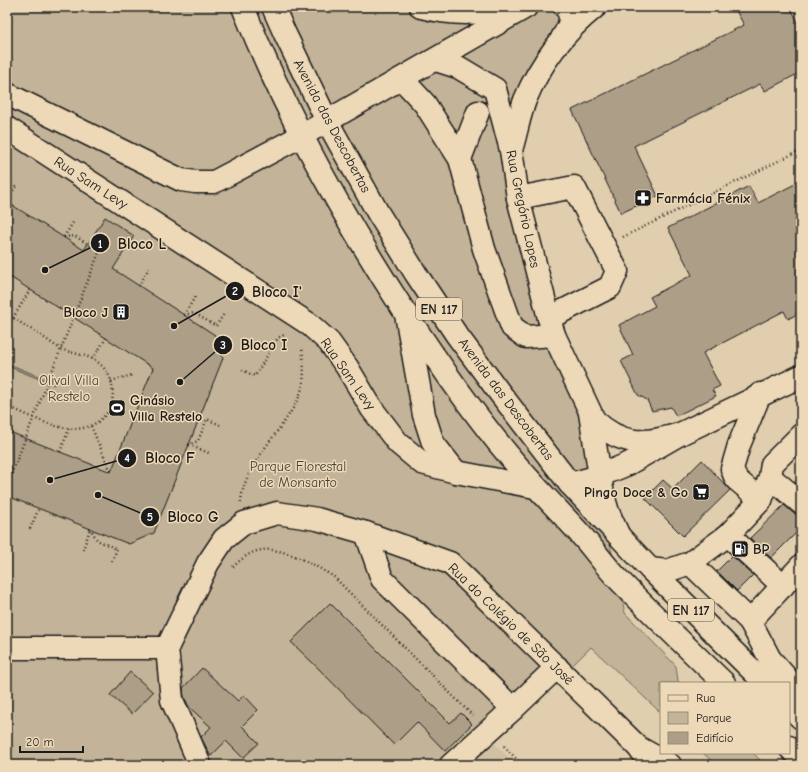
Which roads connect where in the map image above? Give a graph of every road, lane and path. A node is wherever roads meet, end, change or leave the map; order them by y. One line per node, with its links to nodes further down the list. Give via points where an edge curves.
1 (243, 7): 14 (street, Avenida das Descobertas)
2 (274, 7): 12 (street, Avenida das Descobertas / EN 117, via 284,34)
3 (422, 7): 6 (street, via 438,12 468,14)
4 (565, 7): 7 (street, via 570,18)
5 (595, 7): 7 (street)
6 (524, 8): 8 (street)
7 (558, 44): 15 (street, via 547,58 525,100)
8 (436, 60): 9 (street); 15 (street, Rua Gregório Lopes, via 458,66 494,89)
9 (402, 79): 12 (street); 17 (street, via 425,104)
10 (7, 94): 14 (street, via 181,180 195,182 214,182)
11 (478, 112): 17 (street)
12 (327, 121): 14 (street); 60 (street, Avenida das Descobertas / EN 117, via 378,213 456,334)
13 (7, 128): 33 (street, Rua Sam Levy)
14 (301, 136): 31 (street, Avenida das Descobertas, via 352,228)
15 (511, 150): 19 (street, Rua Gregório Lopes)
16 (801, 150): 24 (path)
17 (460, 159): 34 (street, via 484,250 512,327 526,337)
18 (16, 186): 20 (path)
19 (518, 198): 24 (street, via 574,187); 34 (street, Rua Gregório Lopes)
20 (7, 201)
21 (74, 221): 22 (path, via 64,237 75,236 91,246)
22 (97, 236)
23 (104, 240): 37 (path)
24 (605, 246): 34 (street, via 617,270 610,287)
25 (149, 268): 26 (path)
26 (138, 286)
27 (30, 290): 32 (path)
28 (196, 297): 30 (path, via 184,315 194,313 216,326)
29 (7, 314): 32 (path)
30 (224, 314)
31 (406, 314): 57 (street, via 424,415 433,442); 62 (street, Avenida das Descobertas, via 474,412)
32 (13, 318): 37 (path)
33 (309, 324): 57 (street, Rua Sam Levy, via 329,342 372,409 398,443 422,463); 66 (path, via 302,347 303,381 298,398 248,475 241,500)
34 (551, 326): 47 (street, Rua Gregório Lopes)
35 (106, 338): 38 (path)
36 (273, 346): 39 (path, via 255,376)
37 (61, 349): 38 (path); 48 (path)
38 (93, 359): 42 (path, via 102,365)
39 (242, 370)
40 (132, 375): 42 (path)
41 (801, 376): 43 (street, Rua Gregório Lopes)
42 (112, 381): 44 (path)
43 (760, 394): 52 (street, Rua Gregório Lopes); 63 (street, via 732,469 736,479)
44 (111, 405): 46 (path); 50 (path, via 104,417)
45 (7, 406): 48 (path)
46 (122, 410)
47 (589, 410): 52 (street, Rua Gregório Lopes, via 603,429 626,440 661,440); 58 (street, Rua Gregório Lopes); 60 (street, via 592,439 590,462 580,479)
48 (34, 417): 51 (path); 61 (path)
49 (220, 425): 55 (path, via 207,419 198,441 188,445)
50 (91, 426): 51 (path, via 78,430); 56 (path)
51 (69, 429): 54 (path)
52 (680, 434): 58 (street, Rua Gregório Lopes, via 628,464)
53 (801, 435): 59 (street, via 772,464)
54 (60, 452)
55 (209, 453)
56 (111, 472)
57 (456, 472): 62 (street, Rua Sam Levy)
58 (599, 476): 60 (street, Rua Gregório Lopes); 69 (street, Rua Gregório Lopes, via 608,512)
59 (770, 477): 63 (street); 64 (street)
60 (570, 484): 62 (street, Rua Gregório Lopes); 69 (street, Avenida das Descobertas / EN 117)
61 (7, 485)
62 (536, 487): 82 (street, Avenida das Descobertas, via 582,535 617,578)
63 (761, 500): 70 (street)
64 (801, 503)
65 (39, 508): 67 (path)
66 (244, 523): 68 (street, Rua do Colégio de São José, via 277,513 317,519); 80 (street, Rua do Colégio de São José, via 224,540 208,563)
67 (30, 529)
68 (366, 533): 81 (street, Rua do Colégio de São José, via 450,563); 86 (street, via 382,579)
69 (618, 534): 75 (street, Avenida das Descobertas / EN 117)
70 (728, 535): 73 (street); 77 (street)
71 (83, 550): 72 (path, via 90,528 97,540 117,549)
72 (112, 561)
73 (690, 563): 75 (street, via 668,571); 78 (street)
74 (801, 566): 77 (street)
75 (650, 569): 83 (street, Avenida das Descobertas / EN 117)
76 (230, 570): 88 (path, via 250,554 262,550 275,550 316,565 334,577)
77 (783, 586): 78 (street)
78 (750, 621): 84 (street, via 770,659)
79 (7, 648): 80 (street)
80 (167, 648): 92 (street, via 172,700)
81 (557, 667): 86 (street); 90 (street, Rua do Colégio de São José)
82 (723, 682)
83 (764, 682)
84 (801, 694)
85 (790, 707): 87 (street)
86 (513, 709): 88 (street)
87 (801, 718)
88 (489, 731): 93 (street); 94 (path)
89 (790, 748): 91 (street)
90 (645, 756): 95 (street, Rua do Colégio de São José)
91 (801, 759)
92 (200, 765)
93 (451, 765)
94 (522, 765)
95 (670, 765)

